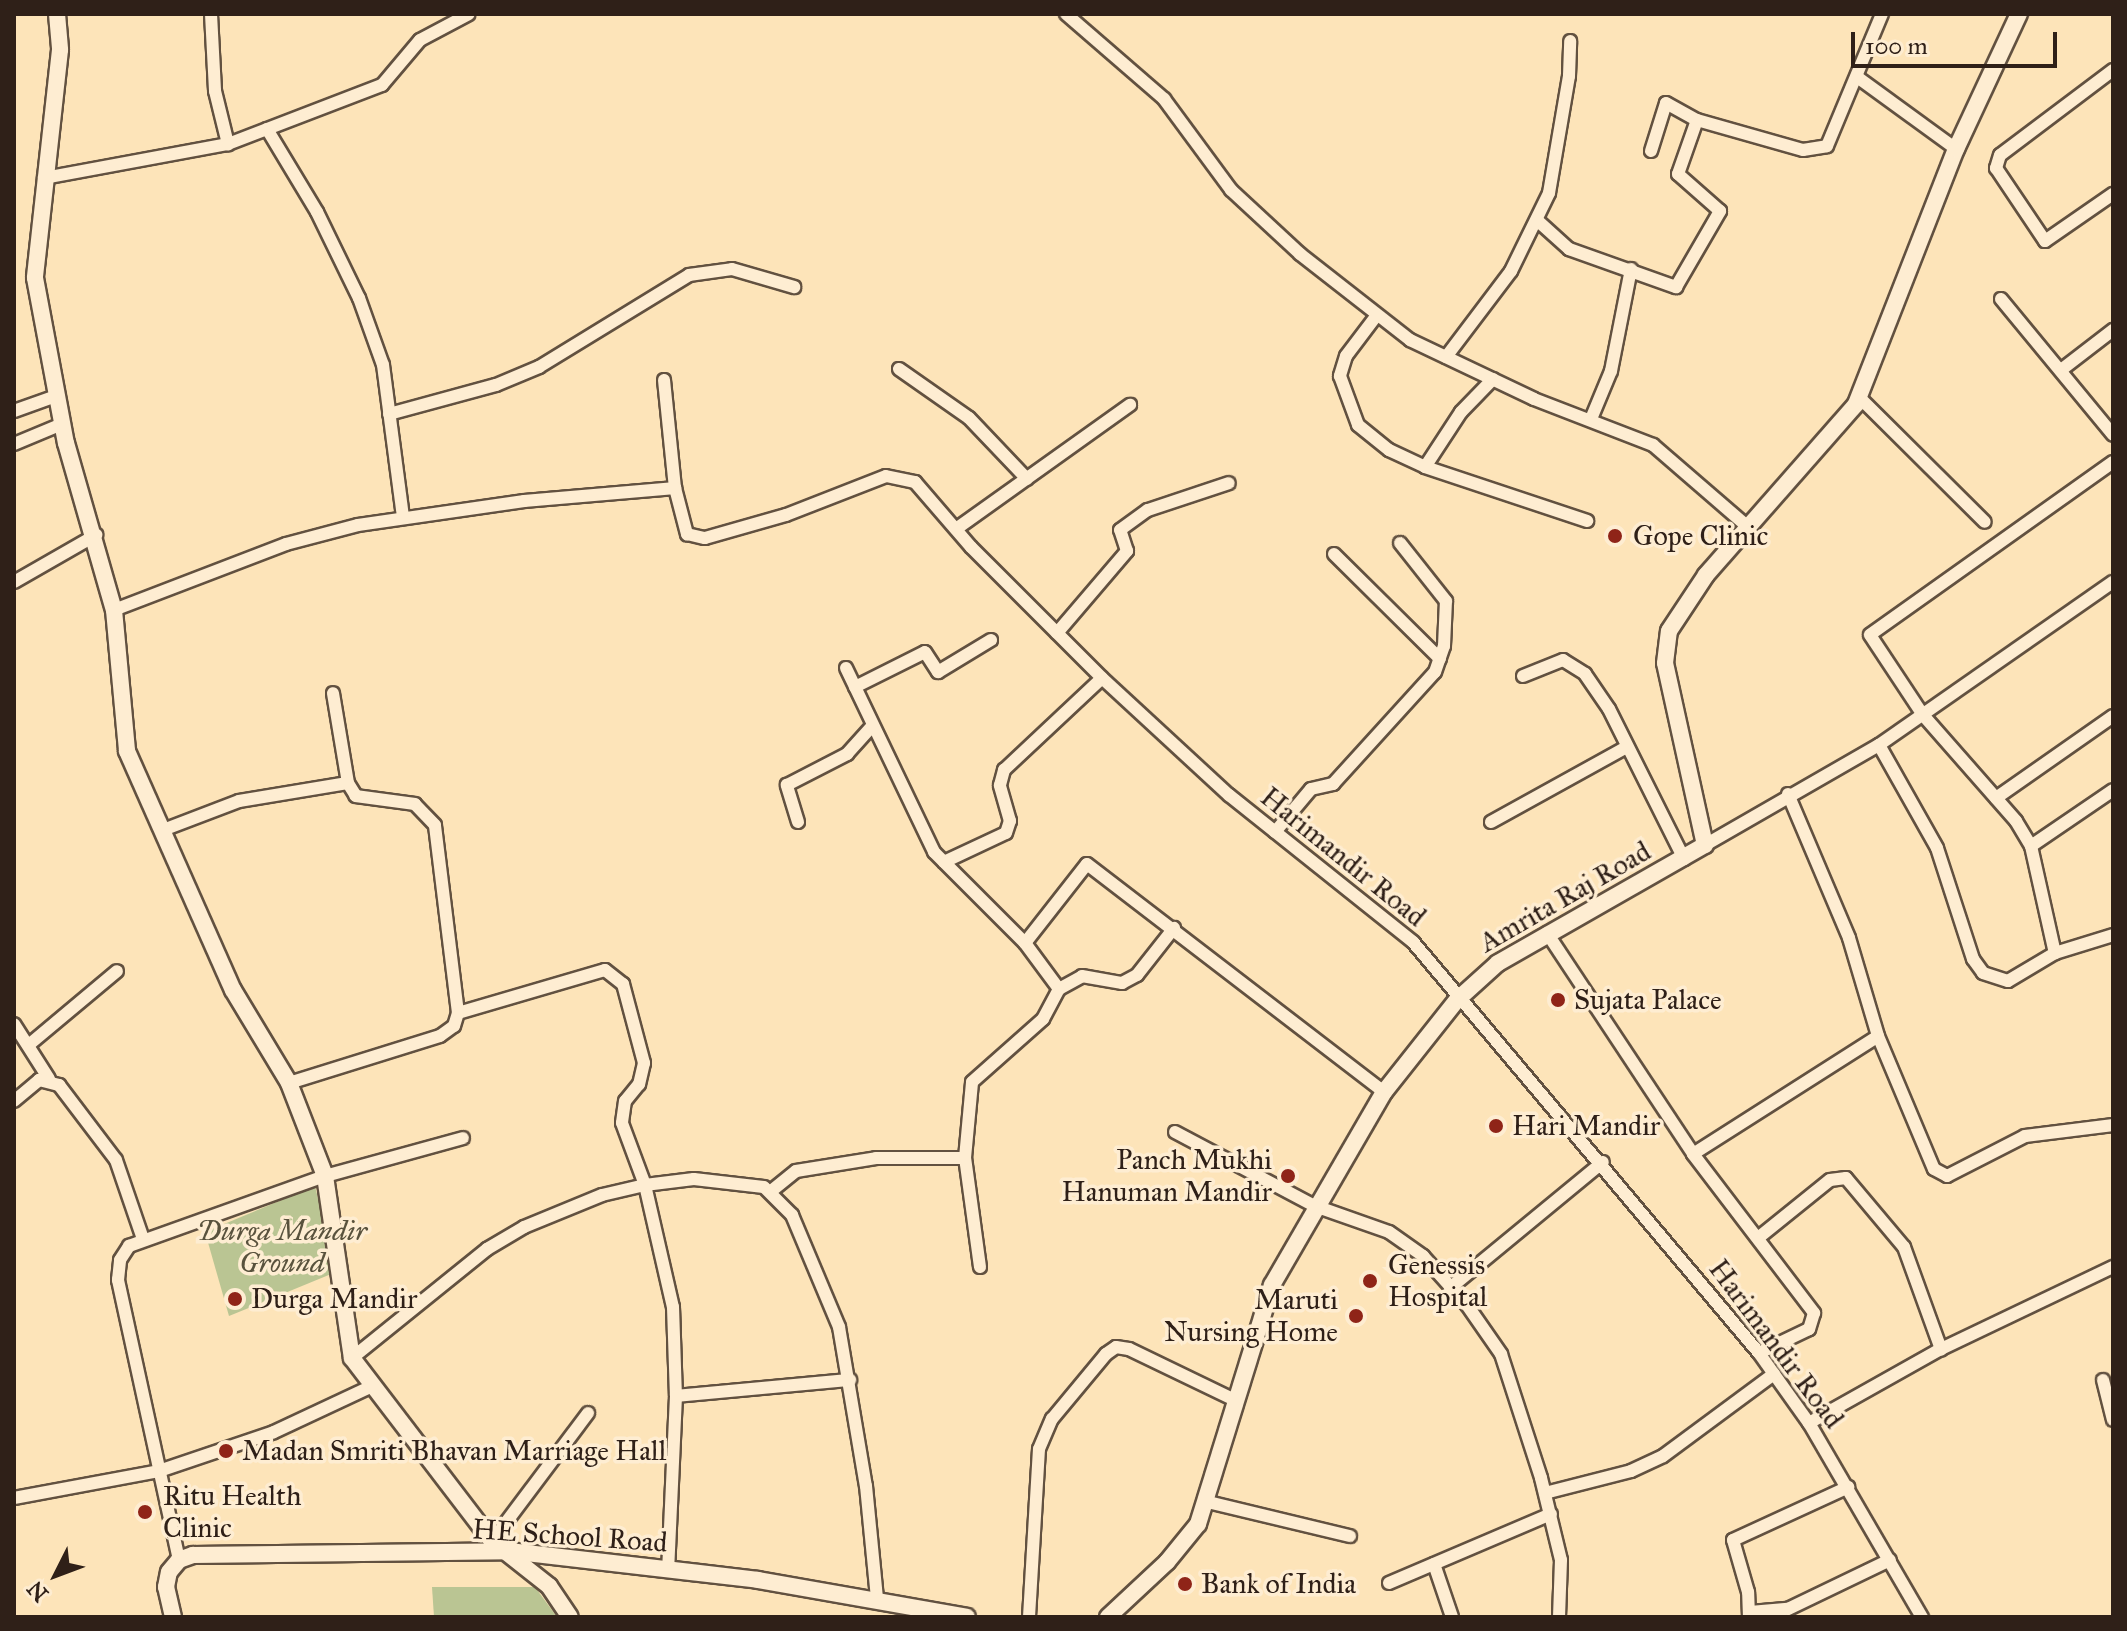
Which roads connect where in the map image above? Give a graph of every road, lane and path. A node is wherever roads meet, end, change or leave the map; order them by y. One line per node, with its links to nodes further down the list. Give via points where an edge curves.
1 (57, 14): 15 (street, via 60,50)
2 (211, 14): 12 (street, via 215,91)
3 (469, 14): 11 (street, via 420,40 382,85)
4 (1066, 14): 21 (street, via 1164,99 1231,190)
5 (2019, 14): 13 (street)
6 (1879, 15): 9 (street)
7 (1570, 41): 17 (street, via 1563,116 1549,193)
8 (2113, 70): 16 (street, via 2000,155 1996,168 2045,241)
9 (1857, 77): 10 (street, via 1831,141 1820,150); 13 (street)
10 (1697, 120): 14 (street, via 1666,103); 18 (street, via 1678,174 1720,211 1676,287)
11 (267, 129): 12 (street); 32 (street, via 317,212 359,298 383,365)
12 (228, 144): 15 (street)
13 (1956, 149): 29 (street)
14 (1651, 151)
15 (44, 178): 28 (street, via 35,278)
16 (2113, 194)
17 (1538, 221): 18 (street, via 1569,249); 23 (street, via 1511,271)
18 (1631, 269): 33 (street, via 1611,371)
19 (794, 287): 32 (street, via 732,269 689,275 539,367 496,385)
20 (2001, 299): 25 (street)
21 (1377, 315): 23 (street, via 1410,340); 38 (street, via 1346,356 1340,376 1346,403 1358,425)
22 (2113, 330): 25 (street)
23 (1446, 357): 26 (street)
24 (899, 369): 39 (street, via 969,418)
25 (2061, 370): 35 (street)
26 (1493, 379): 33 (street); 38 (street, via 1461,412)
27 (664, 380): 41 (street)
28 (56, 396): 31 (street); 34 (street)
29 (1859, 397): 44 (street); 45 (street)
30 (1130, 405): 39 (street)
31 (14, 411)
32 (389, 414): 42 (street)
33 (1591, 419): 45 (street, via 1653,445)
34 (62, 424): 36 (street); 47 (street)
35 (2113, 435)
36 (14, 444)
37 (2113, 462): 61 (street, via 1870,635)
38 (1425, 467): 43 (street)
39 (1027, 479): 46 (street)
40 (1229, 483): 53 (street, via 1148,510 1120,530 1127,551)
41 (675, 488): 42 (street); 46 (street, Harimandir Road, via 683,528 693,538 786,515 886,476 915,482)
42 (403, 517): 52 (street, via 286,544)
43 (1587, 521)
44 (1985, 522)
45 (1748, 527): 74 (street, via 1695,588 1666,642 1665,663)
46 (956, 529): 53 (street, Harimandir Road)
47 (96, 535): 50 (street); 52 (street)
48 (1400, 543): 55 (street, via 1446,601)
49 (1334, 554): 55 (street)
50 (14, 582)
51 (2113, 582): 61 (street)
52 (114, 610): 72 (street, via 127,751)
53 (1057, 633): 58 (street, Harimandir Road)
54 (991, 640): 59 (street, via 938,672 925,652)
55 (1440, 659): 73 (street, via 1435,672 1370,747 1333,784 1311,789)
56 (846, 668): 59 (street)
57 (1523, 676): 65 (street, via 1563,660 1585,674)
58 (1102, 678): 73 (street, Harimandir Road); 77 (street, via 1004,770 1000,785 1010,821 1006,833)
59 (855, 687): 63 (street)
60 (333, 693): 66 (street)
61 (1923, 715): 64 (street); 69 (street)
62 (2113, 716): 69 (street)
63 (872, 726): 70 (street, via 847,754 787,785); 77 (street, via 934,852)
64 (1879, 745): 68 (street); 82 (street, via 1937,848 1973,959 1983,973 2008,981)
65 (1627, 747): 71 (street); 76 (street)
66 (348, 783): 72 (street, via 239,801); 86 (street, via 356,796 369,801 415,804 435,825)
67 (2113, 790): 75 (street)
68 (1788, 794): 74 (street); 88 (street, via 1849,938)
69 (1996, 798): 75 (street)
70 (798, 822)
71 (1491, 822)
72 (163, 830): 91 (street, via 240,1002)
73 (1275, 832): 85 (street, Harimandir Road, via 1413,942)
74 (1705, 845): 76 (street, Amrita Raj Road)
75 (2031, 846): 82 (street)
76 (1684, 859): 79 (street, Amrita Raj Road)
77 (944, 862): 81 (street)
78 (1174, 928): 81 (street, via 1087,864); 84 (street, via 1137,975 1122,983 1082,976); 92 (street)
79 (1547, 933): 85 (street, Amrita Raj Road, via 1498,963); 97 (street)
80 (2113, 935): 82 (street)
81 (1025, 943): 84 (street)
82 (2055, 953)
83 (117, 971): 89 (street)
84 (1059, 989): 98 (street, via 1043,1019 972,1082)
85 (1457, 1000): 92 (street, Amrita Raj Road); 99 (street, Harimandir Road)
86 (458, 1013): 91 (street, via 454,1026 440,1036); 101 (street, via 605,970 615,974 623,984 644,1063 639,1084 621,1112)
87 (14, 1024): 89 (street)
88 (1878, 1036): 94 (street, via 1941,1176 2025,1136); 97 (street)
89 (31, 1043): 90 (street)
90 (49, 1079): 93 (street); 105 (street, via 109,1147)
91 (289, 1083): 100 (street)
92 (1384, 1092): 103 (street, Amrita Raj Road)
93 (14, 1101)
94 (2113, 1125)
95 (1175, 1132): 103 (street)
96 (463, 1138): 100 (street)
97 (1693, 1154): 104 (street)
98 (965, 1158): 102 (street, via 876,1158 796,1171); 106 (street)
99 (1603, 1162): 108 (street); 110 (street, Harimandir Road)
100 (325, 1176): 105 (street); 111 (street)
101 (645, 1185): 102 (street, via 744,1182); 111 (street, via 602,1195 505,1237); 116 (street, via 673,1307)
102 (770, 1192): 113 (street, via 792,1215 834,1310)
103 (1315, 1206): 108 (street, via 1389,1232 1423,1256); 117 (street, Amrita Raj Road, via 1272,1285)
104 (1758, 1238): 109 (street, via 1830,1180 1846,1178 1904,1247); 110 (street, via 1814,1313 1814,1323 1800,1336)
105 (143, 1239): 121 (street, via 120,1260 118,1280)
106 (980, 1267)
107 (2113, 1267): 109 (street)
108 (1450, 1288): 123 (street, via 1501,1354)
109 (1941, 1349): 120 (street)
110 (1759, 1353): 112 (street, Harimandir Road)
111 (352, 1358): 115 (street)
112 (1774, 1374): 120 (street, Harimandir Road); 123 (street, via 1663,1456 1631,1471)
113 (850, 1380): 116 (street); 135 (street)
114 (2103, 1380): 119 (street)
115 (370, 1387): 121 (street, via 274,1432); 128 (street)
116 (676, 1396): 133 (street)
117 (1237, 1401): 125 (street, Amrita Raj Road); 141 (street, via 1129,1349 1116,1347 1106,1354 1052,1419 1039,1449)
118 (588, 1413): 128 (street)
119 (2113, 1420)
120 (1809, 1423): 122 (street, Harimandir Road)
121 (159, 1471): 124 (street); 130 (street)
122 (1848, 1487): 131 (street, Harimandir Road); 137 (street, via 1733,1540)
123 (1545, 1493): 126 (street)
124 (14, 1498)
125 (1208, 1502): 127 (street); 142 (street, Amrita Raj Road, via 1178,1550)
126 (1551, 1514): 132 (street); 144 (street, via 1561,1560)
127 (1350, 1536)
128 (492, 1541): 129 (street)
129 (509, 1551): 130 (street, HE School Road, via 193,1555); 133 (street, HE School Road); 139 (street, via 549,1586)
130 (179, 1560): 138 (street, via 166,1587)
131 (1890, 1560): 137 (street, via 1788,1609); 145 (street, Harimandir Road)
132 (1434, 1564): 134 (street); 143 (street)
133 (668, 1569): 135 (street, HE School Road)
134 (1389, 1583)
135 (877, 1598): 136 (street, HE School Road)
136 (908, 1611): 140 (street, HE School Road)
137 (1749, 1615)
138 (173, 1617)
139 (570, 1617)
140 (967, 1617)
141 (1029, 1617)
142 (1108, 1617)
143 (1452, 1617)
144 (1559, 1617)
145 (1922, 1617)

